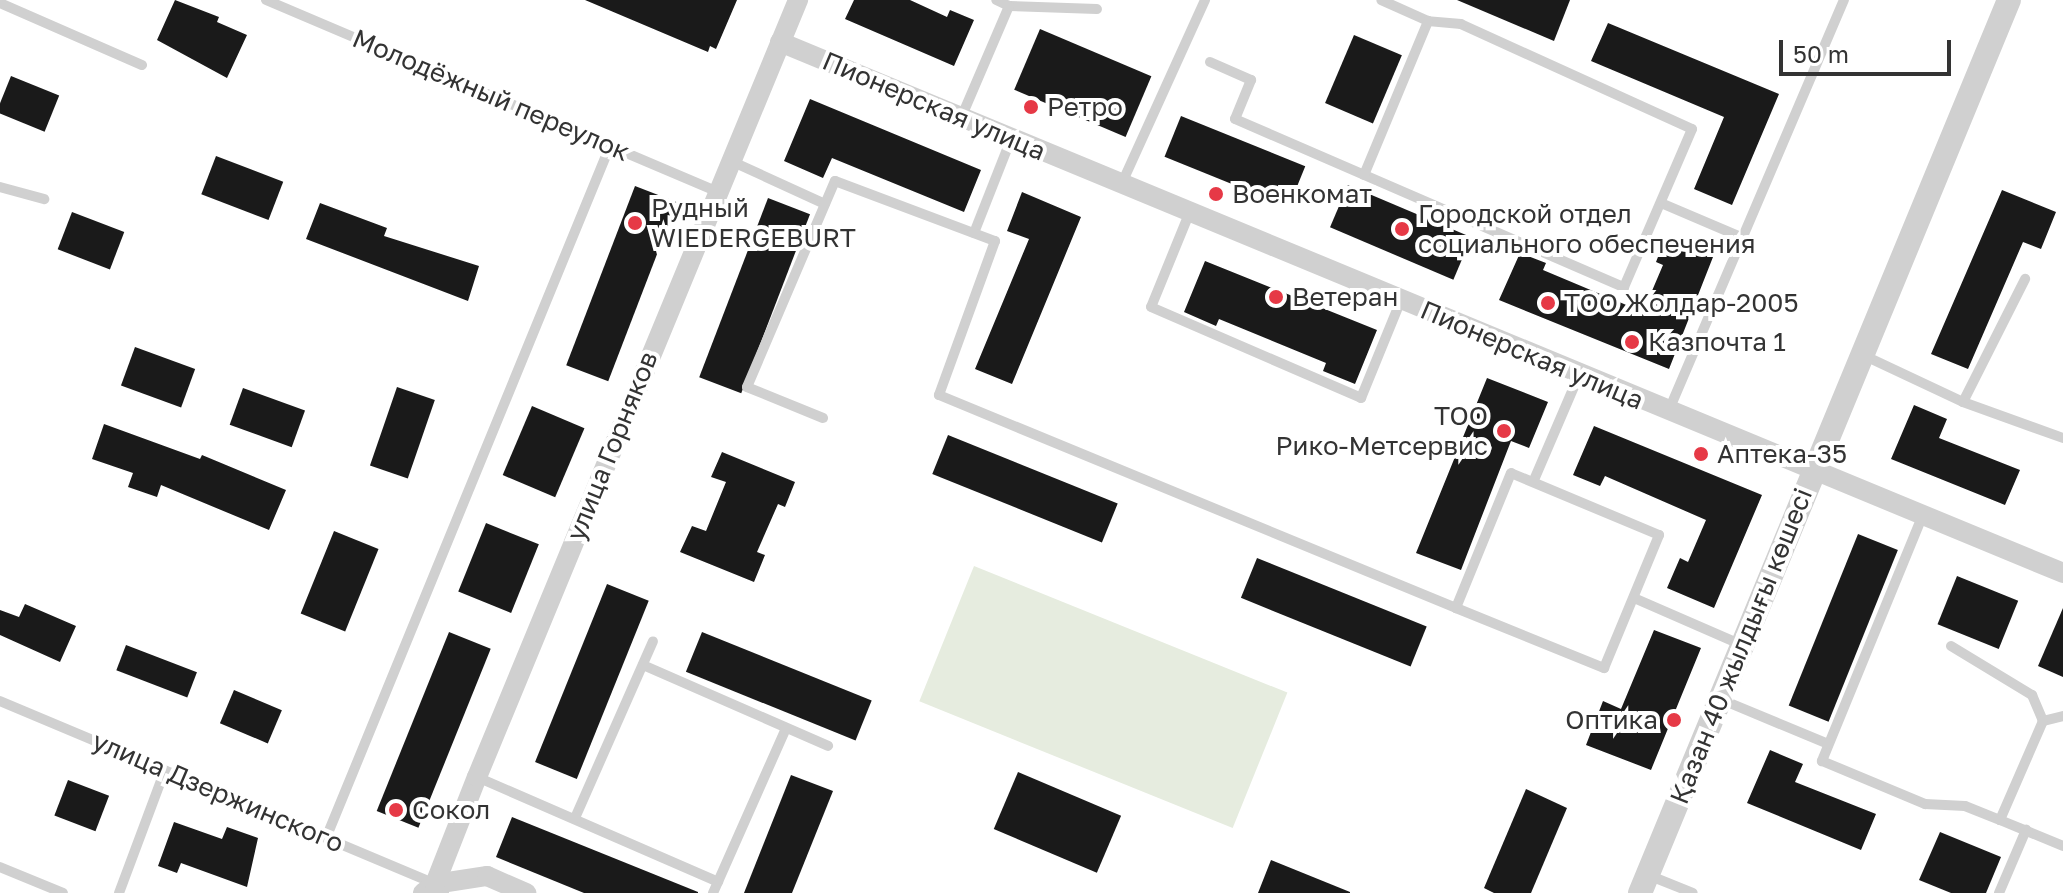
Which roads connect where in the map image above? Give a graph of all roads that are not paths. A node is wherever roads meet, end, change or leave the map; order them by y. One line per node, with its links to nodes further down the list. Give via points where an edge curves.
1 (266, 0): 17 (lane, Молодёжный переулок)
2 (798, 0): 12 (street, улица Горняков)
3 (996, 0): 9 (lane)
4 (1205, 0): 20 (lane)
5 (1381, 0): 11 (lane)
6 (1844, 0): 28 (lane)
7 (2009, 0): 31 (street, Қазан 40 жылдығы көшесі)
8 (0, 3): 14 (lane)
9 (1009, 6): 10 (lane); 15 (lane)
10 (1097, 9)
11 (1428, 21): 19 (lane); 24 (lane, via 1461,24 1692,129)
12 (780, 42): 15 (street, Пионерская улица); 18 (street, улица Горняков)
13 (1210, 62): 19 (lane, via 1251,80 1235,119)
14 (142, 65)
15 (961, 118): 16 (street, Пионерская улица)
16 (1011, 139): 20 (street, Пионерская улица); 27 (lane)
17 (610, 146): 22 (lane, Молодёжный переулок); 59 (lane)
18 (729, 161): 22 (street, улица Горняков); 25 (lane)
19 (1364, 175): 24 (lane, via 1624,287)
20 (1122, 183): 26 (street, Пионерская улица)
21 (0, 187): 23 (lane)
22 (716, 191): 55 (street, улица Горняков)
23 (44, 199)
24 (1661, 203): 28 (lane)
25 (825, 204): 27 (lane, via 835,181); 35 (lane, via 747,387)
26 (1189, 214): 30 (street, Пионерская улица); 30 (lane, via 1151,307 1361,398)
27 (974, 233): 42 (lane, via 995,241 939,395)
28 (1743, 238): 34 (lane)
29 (2025, 279): 33 (lane)
30 (1401, 300): 32 (street, Пионерская улица)
31 (1863, 355): 33 (lane); 37 (street, Қазан 40 жылдығы көшесі)
32 (1579, 375): 34 (street, Пионерская улица); 38 (lane)
33 (1963, 402): 36 (lane)
34 (1668, 411): 37 (street, Пионерская улица)
35 (823, 418)
36 (2063, 438)
37 (1813, 470): 39 (street, Пионерская улица); 44 (street, Қазан 40 жылдығы көшесі)
38 (1534, 480): 41 (lane, via 1659,535); 42 (lane, via 1511,473)
39 (1922, 517): 40 (street, Пионерская улица); 52 (lane)
40 (2063, 573)
41 (1634, 598): 42 (lane, via 1604,668); 44 (lane)
42 (1456, 608)
43 (653, 641): 46 (lane)
44 (1742, 645): 47 (street, Қазан 40 жылдығы көшесі)
45 (1951, 646): 50 (lane, via 2032,695)
46 (643, 665): 51 (lane); 56 (lane)
47 (1720, 699): 52 (lane); 63 (street, Қазан 40 жылдығы көшесі)
48 (0, 701): 54 (lane, улица Дзержинского)
49 (2063, 716): 50 (lane)
50 (2043, 721): 57 (lane)
51 (786, 728): 53 (lane); 62 (lane)
52 (1828, 744): 57 (lane, via 1822,761 1925,804 1965,806)
53 (828, 746)
54 (165, 770): 59 (lane, улица Дзержинского); 66 (lane)
55 (477, 777): 56 (lane); 64 (street, улица Горняков)
56 (575, 818): 62 (lane)
57 (2000, 820): 58 (lane)
58 (2026, 830): 60 (lane); 70 (lane)
59 (326, 838): 64 (lane, улица Дзержинского)
60 (2063, 846)
61 (0, 867): 65 (lane)
62 (718, 882): 68 (lane)
63 (1644, 884): 69 (lane)
64 (432, 890): 67 (street, via 487,876)
65 (63, 893)
66 (119, 893)
67 (526, 893)
68 (713, 893)
69 (1693, 893)
70 (1999, 893)

